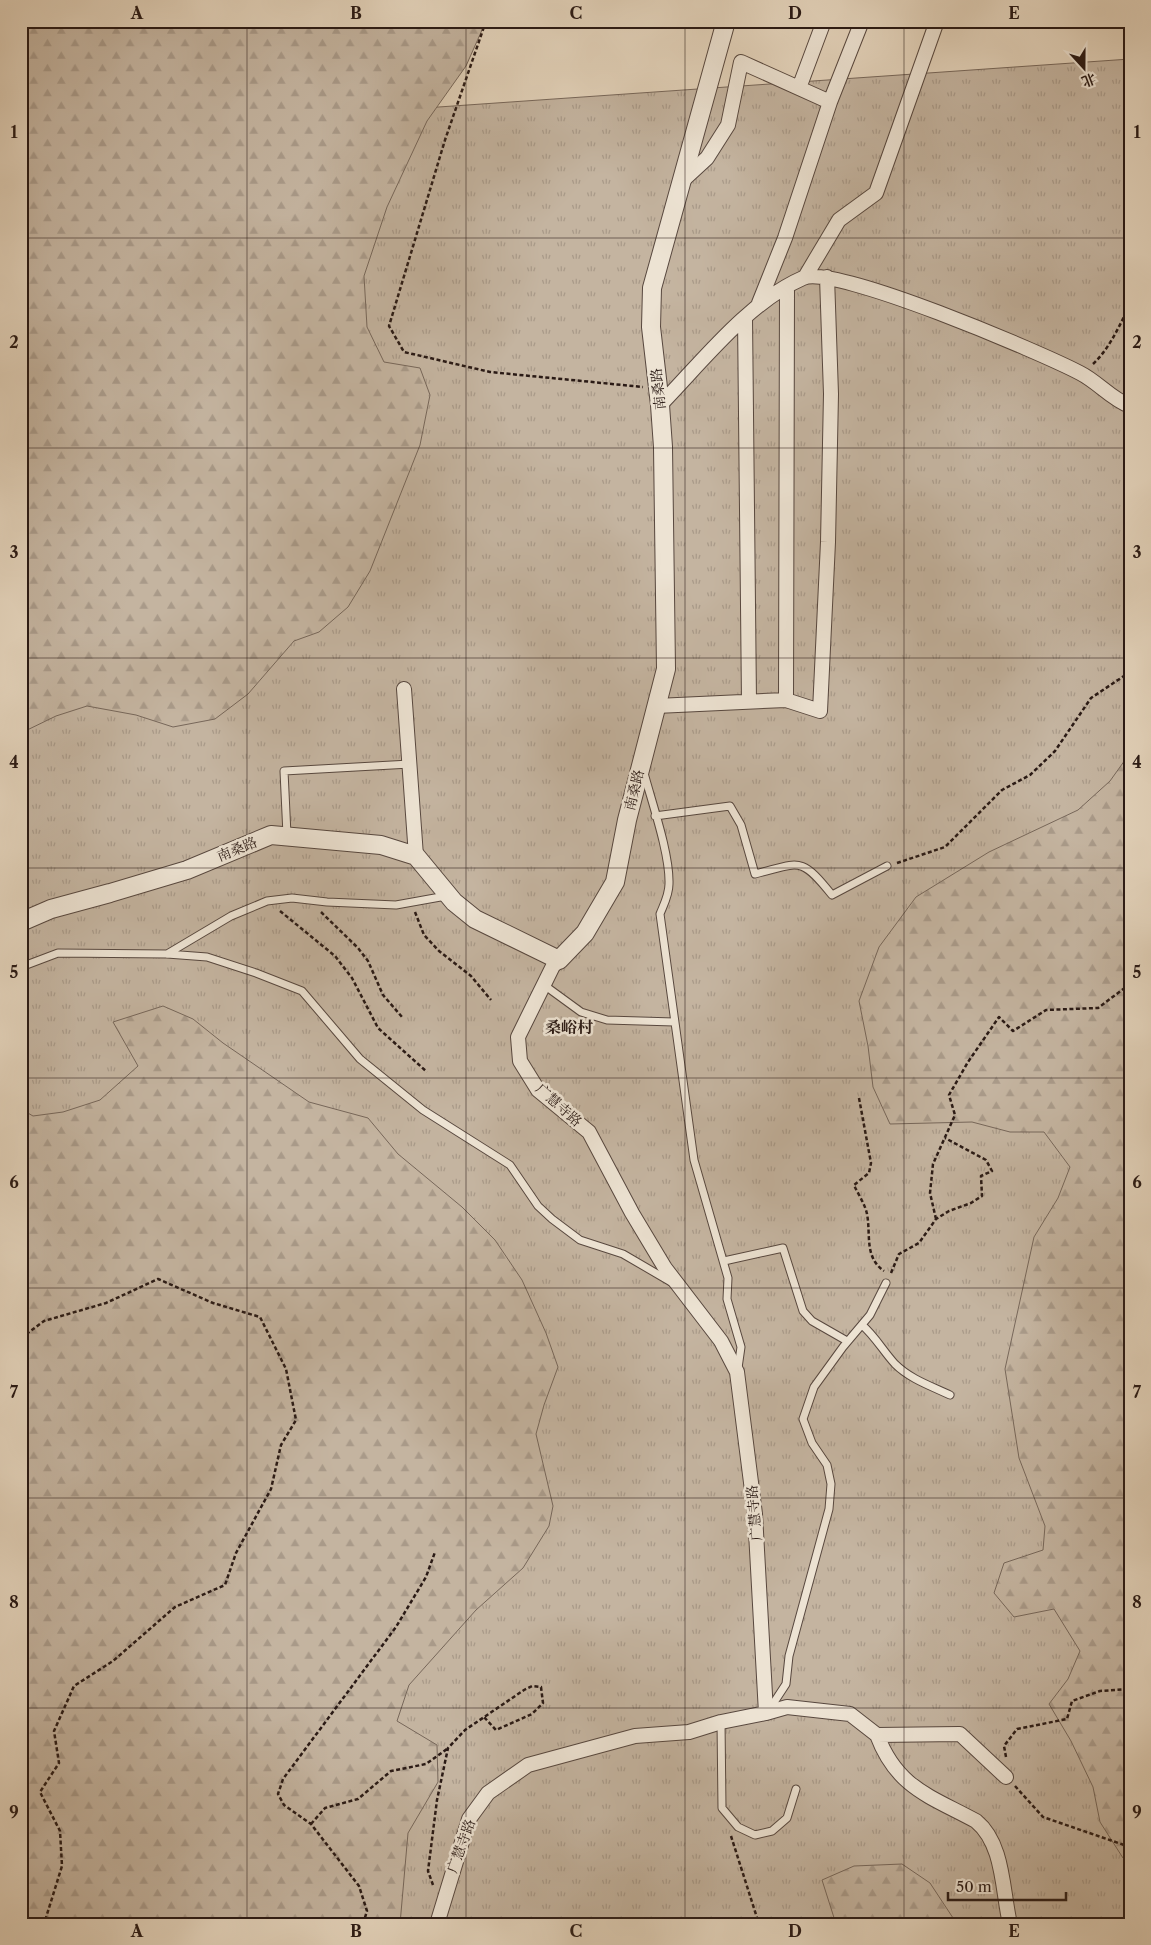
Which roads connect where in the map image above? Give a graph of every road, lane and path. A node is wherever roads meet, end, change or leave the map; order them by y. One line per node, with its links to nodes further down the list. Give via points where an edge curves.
1 (486, 21): 16 (path, via 445,140 389,326 404,352 490,372)
2 (726, 21): 8 (street, 南桑路)
3 (824, 21): 6 (street)
4 (862, 21): 7 (street)
5 (937, 21): 9 (street, via 876,193 839,220)
6 (799, 88): 7 (street); 8 (street, via 741,62 728,125 707,158)
7 (830, 102): 12 (street, via 785,238)
8 (682, 181): 16 (street, 南桑路, via 652,288 651,327)
9 (805, 277): 10 (street); 11 (street)
10 (827, 277): 15 (street, via 875,289 1040,353); 20 (street, via 831,404 820,711)
11 (786, 288): 12 (street); 20 (street)
12 (759, 303): 14 (street)
13 (1130, 305): 15 (path, via 1102,355)
14 (745, 318): 16 (street); 21 (street)
15 (1083, 374): 17 (street, via 1121,403)
16 (659, 396): 22 (street, 南桑路, via 666,527 666,669)
17 (1130, 406)
18 (1130, 672): 28 (path, via 1091,698 1055,751 1030,776 1002,790 945,847)
19 (404, 689): 24 (street)
20 (786, 700): 21 (street)
21 (749, 701): 22 (street)
22 (656, 706): 23 (street, 南桑路)
23 (641, 763): 25 (lane); 35 (street, 南桑路, via 626,820 616,882 585,933)
24 (410, 764): 26 (lane, via 284,771); 27 (street)
25 (655, 816): 28 (lane, via 730,806 737,814 755,874 799,863 807,867 832,895); 41 (lane, via 670,883 660,914)
26 (287, 836): 27 (street, 南桑路, via 381,845); 33 (street, 南桑路, via 271,835 187,870 51,909)
27 (416, 856): 29 (street)
28 (887, 866)
29 (449, 896): 32 (lane); 35 (street, via 475,919)
30 (308, 900): 31 (lane); 32 (lane, via 396,905); 40 (path, via 358,948 383,995)
31 (267, 901): 34 (lane, via 231,916); 42 (path, via 335,956 352,978 378,1028)
32 (412, 902): 39 (path, via 424,935 471,976)
33 (21, 922)
34 (167, 954): 36 (lane, via 58,953); 48 (lane, via 207,957 302,991 360,1059 423,1110 510,1165 538,1206 552,1219 580,1240 623,1254)
35 (559, 960): 38 (street, 广慧寺路)
36 (21, 967)
37 (1130, 984): 44 (path, via 1098,1008 1046,1010 1013,1031 999,1017 950,1095 955,1115)
38 (544, 985): 41 (lane, via 581,1012 607,1020); 48 (street, 广慧寺路, via 518,1037 520,1061 538,1090 589,1132 632,1213)
39 (491, 1000)
40 (402, 1017)
41 (674, 1022): 46 (lane, via 694,1160)
42 (427, 1072)
43 (859, 1098): 45 (path, via 871,1163 869,1173 854,1184 867,1213 869,1251 876,1266 890,1275 899,1254 919,1243)
44 (945, 1138): 45 (path, via 933,1164 930,1193); 45 (path, via 986,1160 992,1172 981,1176 982,1196)
45 (936, 1219)
46 (724, 1261): 51 (lane, via 783,1248 803,1311 812,1321); 52 (lane, via 728,1278 727,1299 741,1347)
47 (886, 1283): 49 (lane)
48 (682, 1290): 52 (street, 广慧寺路, via 721,1341)
49 (862, 1325): 51 (lane); 53 (lane, via 913,1378)
50 (21, 1338): 67 (path, via 44,1321 106,1303 158,1279 213,1303 260,1317 286,1369 296,1420 281,1445 271,1489 236,1553 225,1585 176,1607 112,1661 74,1686 54,1730 59,1763 40,1792 60,1831 62,1866)
51 (847, 1341): 56 (lane, via 814,1387 803,1419 812,1443 828,1465 831,1484 829,1509 789,1656 786,1684)
52 (737, 1372): 56 (street, 广慧寺路, via 755,1514)
53 (950, 1395)
54 (435, 1552): 63 (path, via 426,1577 405,1613 283,1779 278,1794 284,1805)
55 (1130, 1689): 61 (path, via 1093,1693 1072,1701 1067,1719 1017,1729 1004,1746 1008,1766)
56 (766, 1713): 58 (street, 广慧寺路); 59 (street, via 787,1707 850,1714)
57 (484, 1717): 57 (path, via 532,1686 540,1687 543,1703 532,1714 496,1730); 60 (path)
58 (721, 1722): 62 (lane, via 722,1808 738,1827 755,1835 772,1831 787,1818); 66 (street, 广慧寺路, via 689,1732 635,1736 528,1766 488,1793 469,1819)
59 (877, 1735): 61 (street, via 960,1734); 71 (street, via 893,1768 912,1786 985,1828 996,1849)
60 (448, 1748): 63 (path, via 426,1764 391,1771 358,1800 325,1808); 66 (path, via 437,1800 428,1871)
61 (1006, 1777): 65 (path, via 1043,1817)
62 (796, 1789)
63 (311, 1824): 68 (path, via 359,1886 367,1911)
64 (730, 1836): 70 (path)
65 (1130, 1847)
66 (441, 1905): 69 (street, 广慧寺路)
67 (44, 1924)
68 (363, 1924)
69 (437, 1924)
70 (759, 1924)
71 (1010, 1924)

